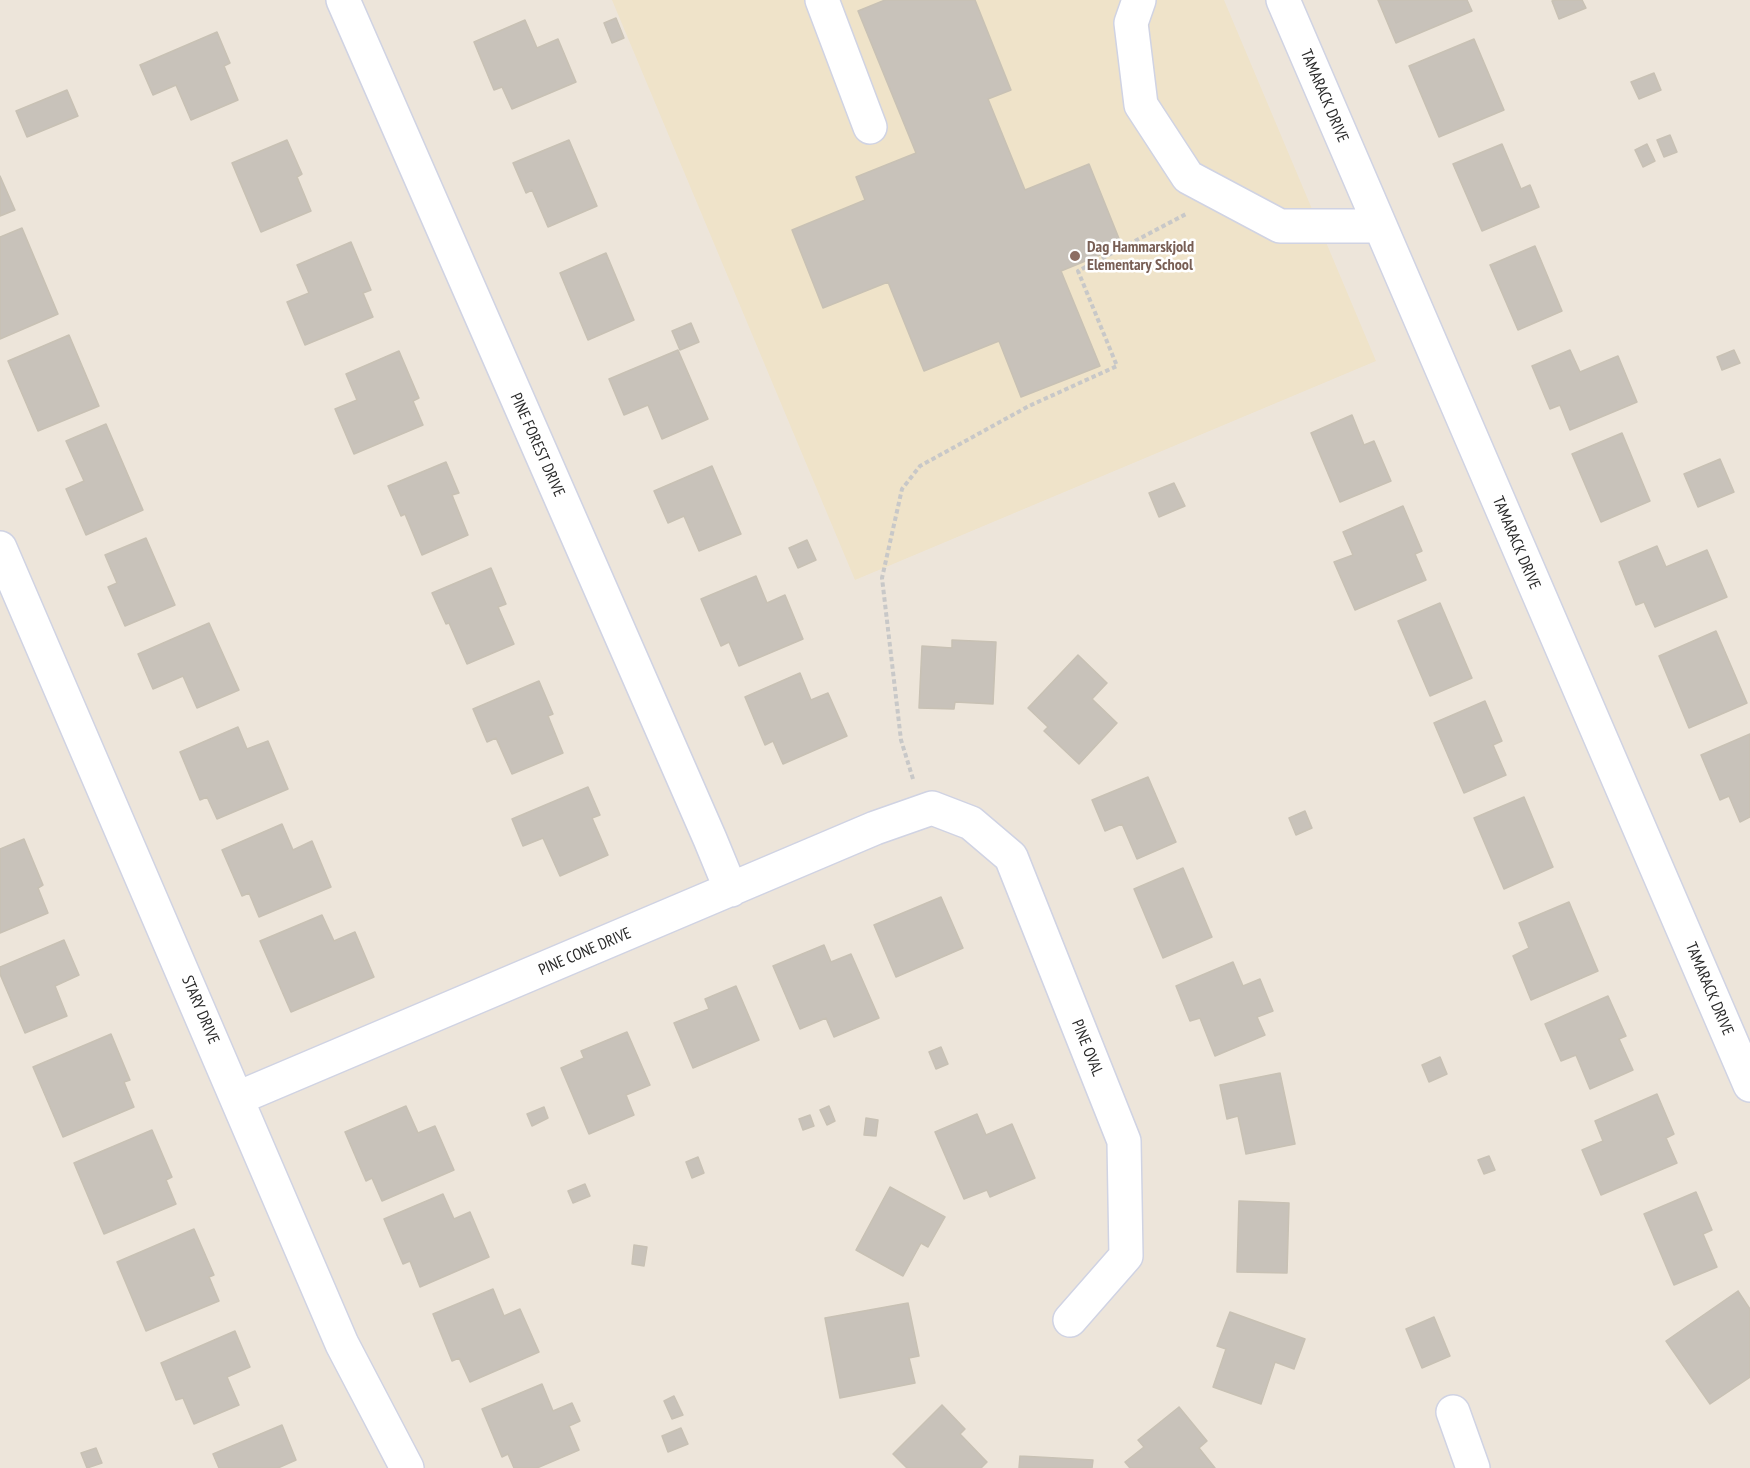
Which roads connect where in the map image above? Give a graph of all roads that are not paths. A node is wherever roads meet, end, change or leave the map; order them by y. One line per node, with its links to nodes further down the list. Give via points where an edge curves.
1 (343, 0): 9 (street, PINE FOREST DRIVE)
2 (822, 0): 5 (street)
3 (1139, 0): 6 (street, via 1131,23 1141,105 1188,177 1280,226)
4 (1283, 0): 6 (street, TAMARACK DRIVE)
5 (870, 127)
6 (1380, 226): 10 (street, TAMARACK DRIVE)
7 (0, 548): 11 (street, STARY DRIVE)
8 (932, 808): 9 (street, PINE CONE DRIVE, via 875,828); 12 (street, PINE OVAL, via 971,823 1011,857 1124,1141 1126,1256)
9 (731, 890): 11 (street, PINE CONE DRIVE)
10 (1750, 1085)
11 (238, 1098): 14 (street, STARY DRIVE, via 342,1344)
12 (1070, 1320)
13 (1453, 1412): 15 (street)
14 (407, 1468)
15 (1473, 1468)

